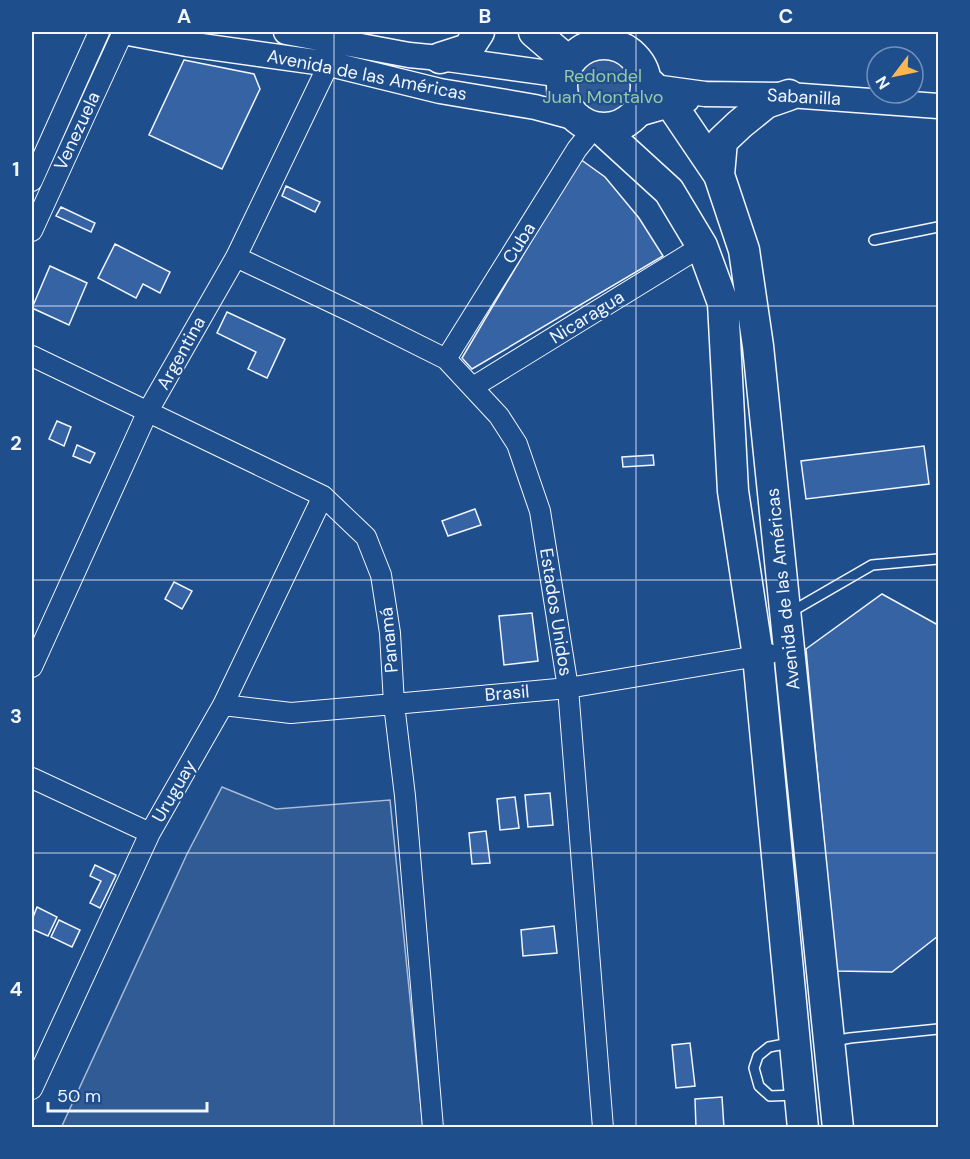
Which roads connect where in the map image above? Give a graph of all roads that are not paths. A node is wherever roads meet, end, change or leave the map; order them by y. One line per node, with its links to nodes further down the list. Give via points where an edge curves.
1 (99, 32): 17 (street, Venezuela)
2 (123, 32): 10 (street, Avenida de las Américas); 19 (street, Venezuela)
3 (286, 32): 7 (street, Avenida de las Américas)
4 (479, 32): 9 (main road, via 468,49)
5 (534, 32): 11 (main road)
6 (602, 32): 8 (main road)
7 (339, 42): 9 (street, Avenida de las Américas); 10 (street, Argentina)
8 (629, 52): 11 (main road, via 617,46 590,46 578,52); 12 (main road)
9 (440, 58): 11 (street, Avenida de las Américas)
10 (330, 64): 15 (street, Avenida de las Américas, via 440,91 535,107); 22 (street, Argentina)
11 (566, 68): 15 (main road, via 562,90 566,105)
12 (657, 90): 13 (street, Sabanilla); 15 (main road, via 646,93 635,116 625,123 613,128); 16 (main road, Avenida de las Américas)
13 (789, 95): 14 (street, Sabanilla); 16 (main road, via 766,103 723,141)
14 (939, 106)
15 (590, 124): 21 (main road, Avenida de las Américas, via 669,191); 24 (street, Cuba)
16 (719, 175): 29 (main road, Avenida de las Américas, via 744,250)
17 (32, 181)
18 (939, 226): 20 (lane)
19 (32, 231)
20 (874, 240)
21 (702, 246): 25 (street, Nicaragua); 31 (main road, Avenida de las Américas, via 723,303 733,490)
22 (236, 257): 24 (street, Estados Unidos); 26 (street, Argentina)
23 (32, 356): 26 (street, Panamá)
24 (446, 359): 25 (street, Estados Unidos)
25 (473, 387): 33 (street, Estados Unidos, via 517,444 540,511)
26 (148, 411): 27 (street, Panamá); 32 (street, Argentina)
27 (323, 496): 34 (street, Panamá, via 366,537 381,575 390,633); 35 (street, Uruguay)
28 (939, 559): 29 (lane, via 872,565)
29 (786, 615): 30 (main road, Avenida de las Américas)
30 (789, 652): 31 (street, Brasil); 40 (main road, Avenida de las Américas)
31 (758, 656): 33 (street, Brasil); 39 (main road, Avenida de las Américas)
32 (32, 667)
33 (568, 688): 34 (street, Brasil); 44 (street, Estados Unidos)
34 (394, 704): 35 (street, Brasil, via 291,713); 43 (street, Panamá)
35 (223, 705): 37 (street, Uruguay)
36 (32, 778): 37 (street)
37 (150, 833): 41 (street, Uruguay)
38 (939, 1029): 40 (lane)
39 (795, 1042): 42 (main road, Avenida de las Américas); 42 (lane, via 769,1047 758,1056 754,1068 759,1086 770,1096)
40 (829, 1042): 46 (main road, Avenida de las Américas)
41 (32, 1089)
42 (800, 1095): 45 (main road, Avenida de las Américas)
43 (433, 1128)
44 (603, 1128)
45 (803, 1128)
46 (838, 1128)

